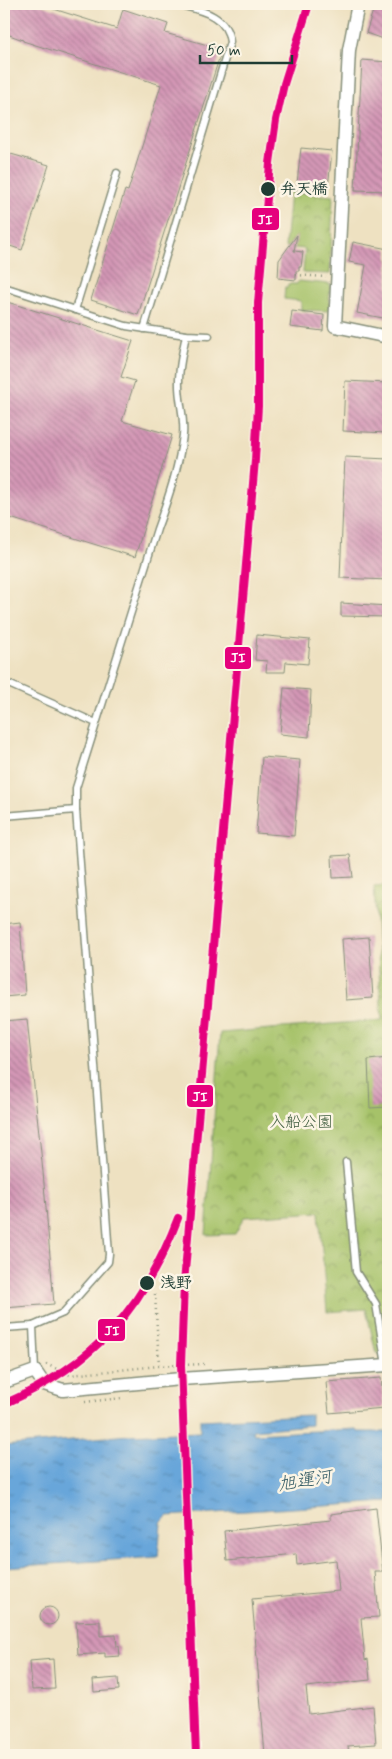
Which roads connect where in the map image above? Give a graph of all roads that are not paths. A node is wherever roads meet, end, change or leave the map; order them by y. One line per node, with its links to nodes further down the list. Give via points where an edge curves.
1 (176, 4): 6 (lane, via 204,11 218,19 229,33 230,42)
2 (358, 4): 9 (street, via 349,50 335,326)
3 (117, 173): 5 (lane)
4 (4, 287): 5 (lane)
5 (75, 310): 6 (lane)
6 (144, 329): 7 (lane)
7 (186, 335): 8 (lane); 11 (lane, via 179,381 184,423 176,467 168,501)
8 (209, 336)
9 (388, 338)
10 (4, 682): 11 (lane)
11 (96, 723): 12 (lane, via 76,788)
12 (76, 810): 13 (lane); 15 (lane, via 109,1254 108,1262 64,1313)
13 (4, 816)
14 (346, 1162): 17 (lane, via 356,1272 376,1304)
15 (33, 1326): 16 (lane); 18 (lane)
16 (4, 1328)
17 (387, 1365): 18 (street, via 64,1390 44,1384)
18 (35, 1371): 19 (street)
19 (4, 1382)

